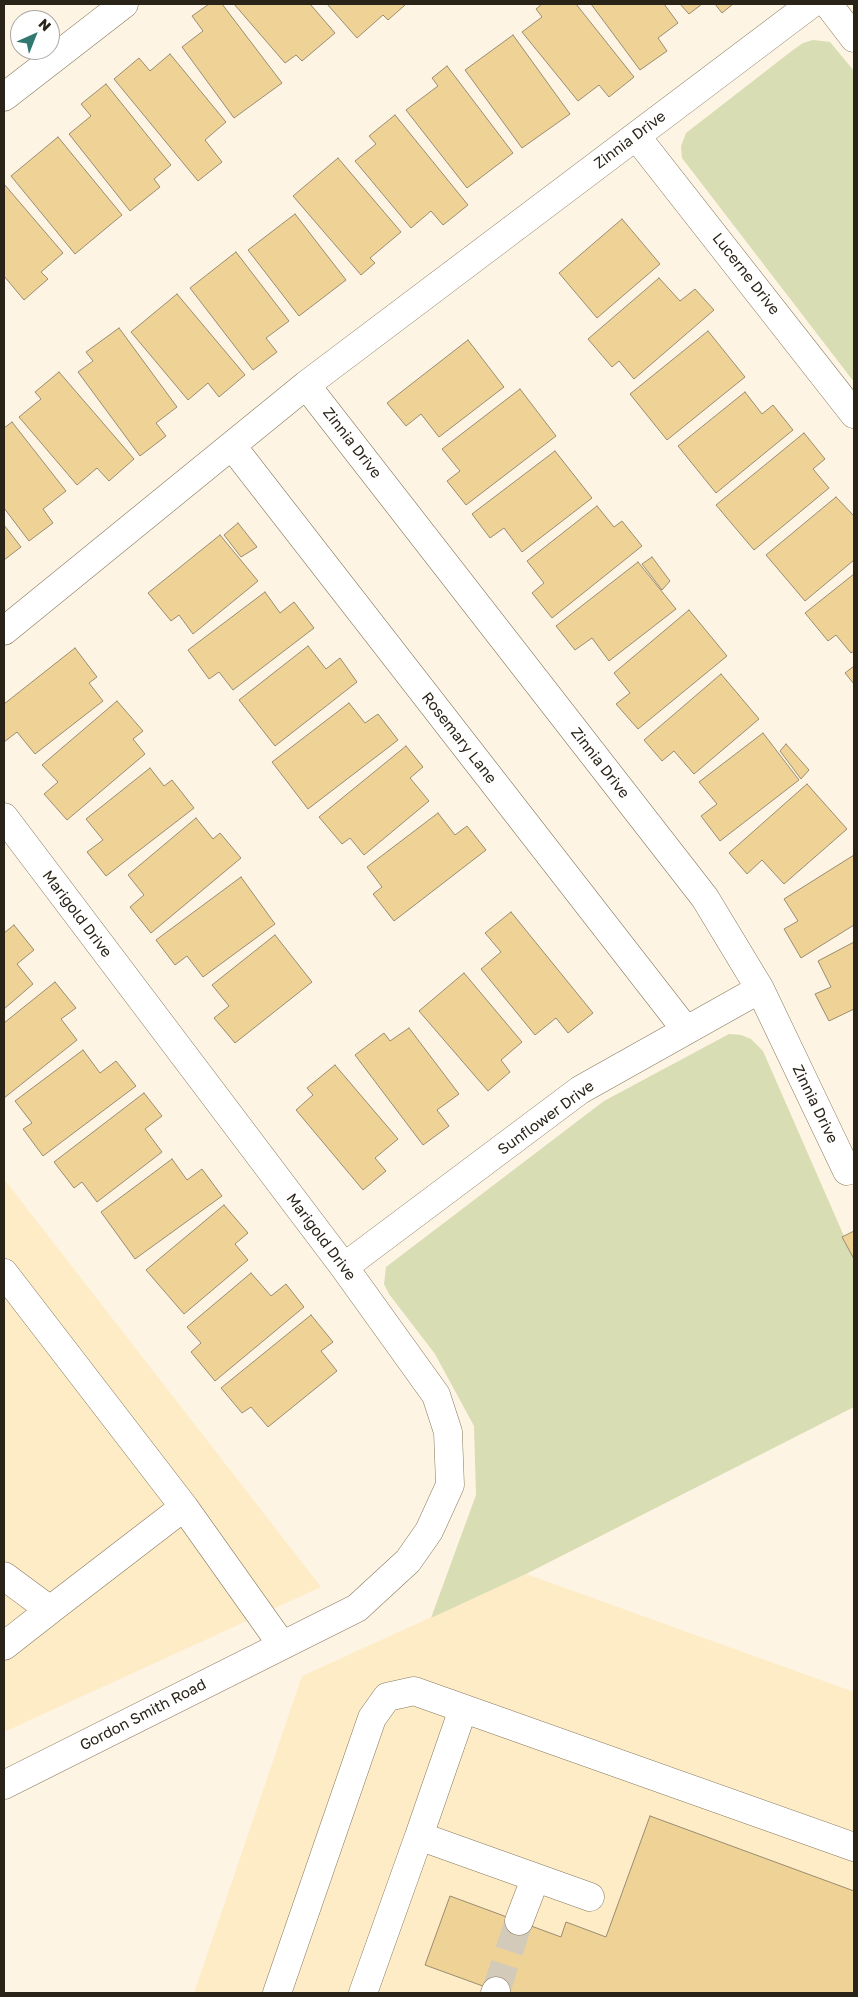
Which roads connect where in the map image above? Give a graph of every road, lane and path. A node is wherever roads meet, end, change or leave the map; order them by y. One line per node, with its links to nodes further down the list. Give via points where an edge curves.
1 (124, 4): 5 (street)
2 (811, 4): 6 (street, Zinnia Drive)
3 (828, 4): 4 (street)
4 (854, 38)
5 (4, 97)
6 (636, 136): 7 (street, Zinnia Drive); 8 (street, Lucerne Drive)
7 (306, 385): 9 (street, Zinnia Drive); 12 (street, Zinnia Drive, via 705,898)
8 (854, 414)
9 (232, 446): 10 (street, Zinnia Drive); 13 (street, Rosemary Lane)
10 (4, 631)
11 (4, 817): 15 (street, Marigold Drive)
12 (760, 989): 13 (street, Sunflower Drive); 14 (street, Zinnia Drive)
13 (686, 1030): 15 (street, Sunflower Drive, via 580,1090)
14 (851, 1169)
15 (344, 1268): 20 (street, Marigold Drive, via 436,1394 448,1432 450,1485 429,1531 408,1561 390,1579 356,1608)
16 (4, 1273): 17 (street)
17 (184, 1507): 19 (street); 20 (street)
18 (4, 1576): 19 (street)
19 (50, 1610): 21 (street)
20 (282, 1645): 23 (street, Gordon Smith Road)
21 (4, 1646)
22 (463, 1709): 24 (street); 25 (street); 29 (street, via 414,1691 388,1698 372,1718)
23 (4, 1785)
24 (419, 1836): 26 (street); 30 (street)
25 (854, 1847)
26 (535, 1879): 27 (street); 28 (street)
27 (590, 1897)
28 (519, 1921)
29 (277, 1993)
30 (363, 1993)

